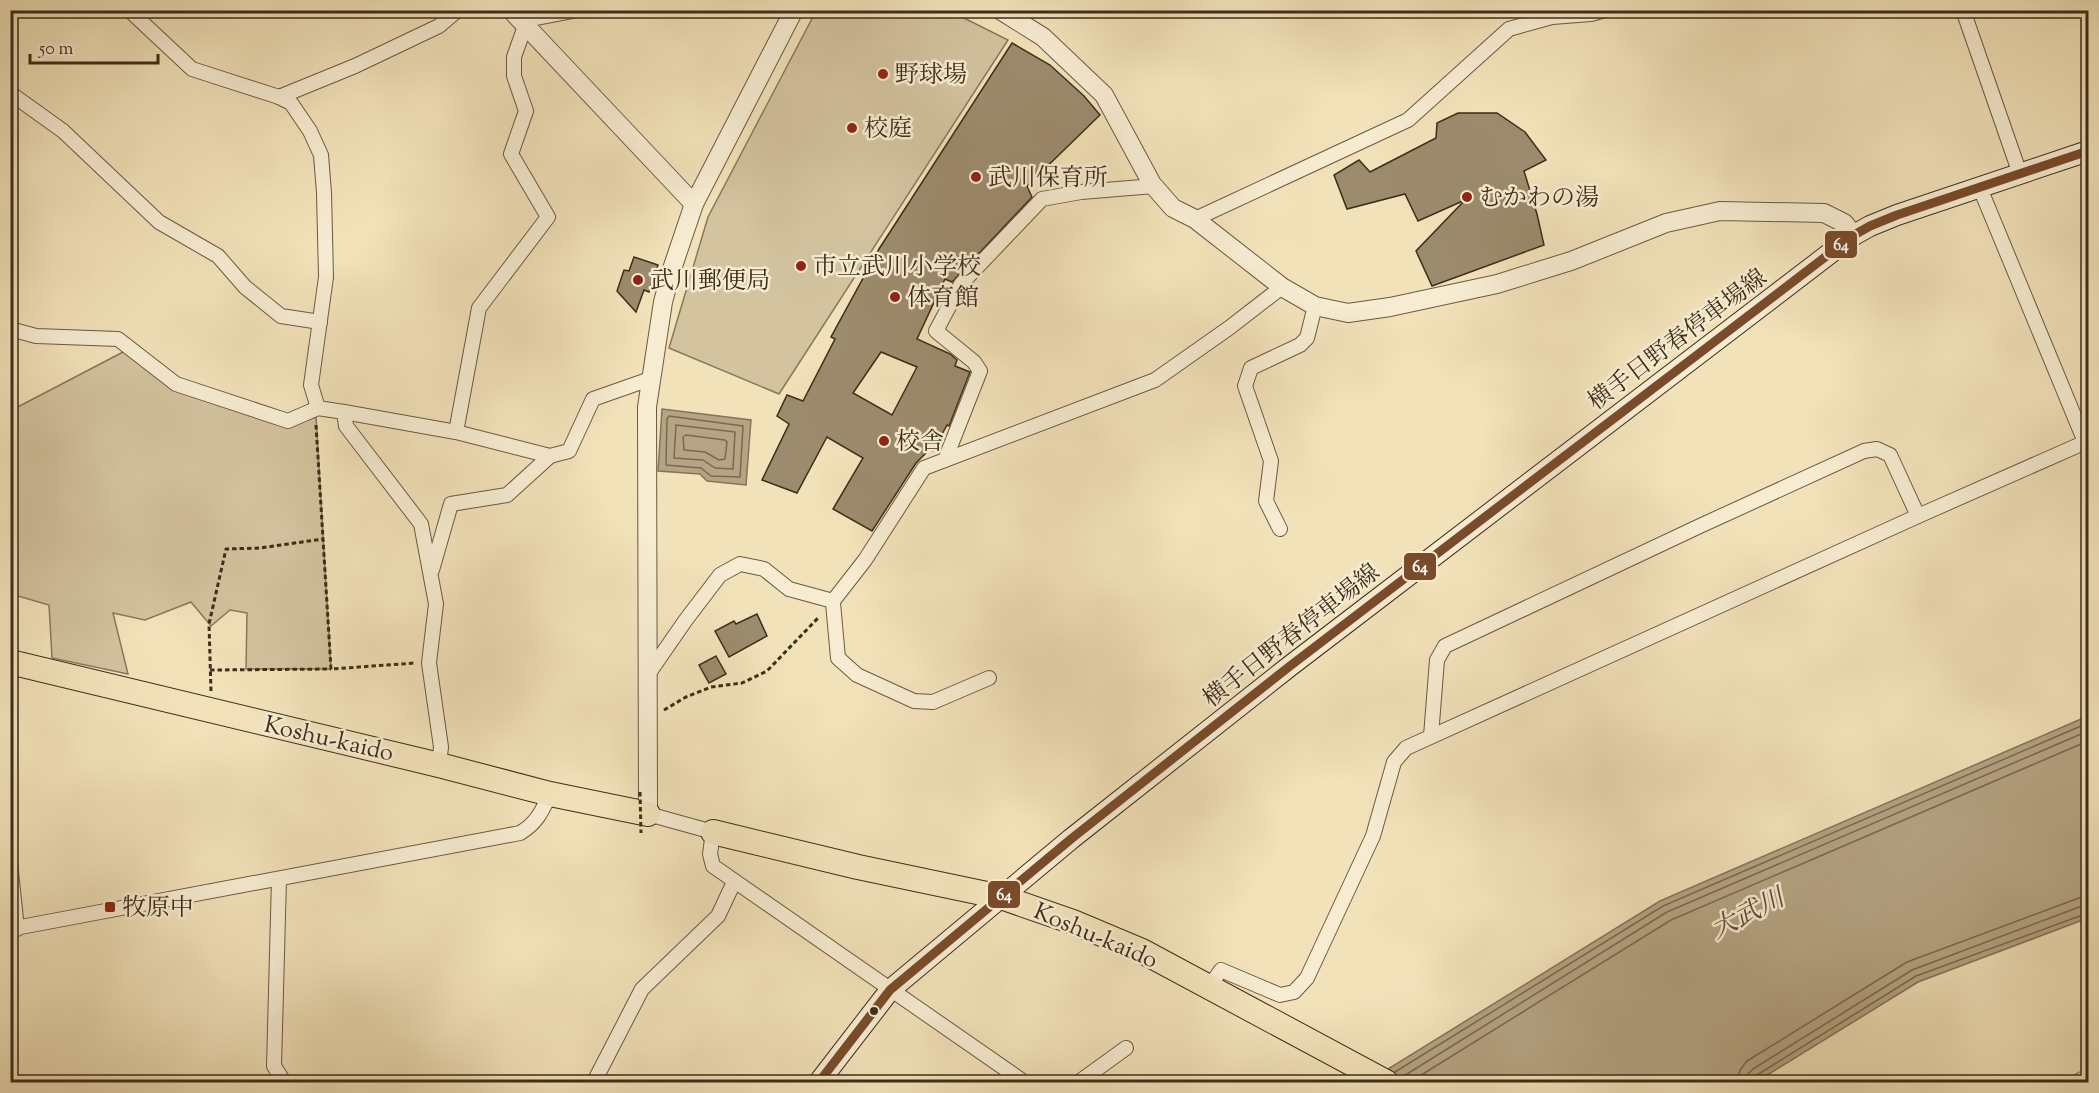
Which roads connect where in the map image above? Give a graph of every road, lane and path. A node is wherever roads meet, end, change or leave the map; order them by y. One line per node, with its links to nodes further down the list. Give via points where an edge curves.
1 (129, 10): 10 (street, via 192,69)
2 (458, 10): 10 (street, via 439,26)
3 (578, 10): 8 (street)
4 (794, 10): 15 (street)
5 (1605, 10): 16 (street, via 1552,17 1509,29 1408,120)
6 (1964, 10): 12 (street)
7 (1009, 13): 13 (street, via 1043,37 1104,95)
8 (519, 19): 15 (street); 25 (street, via 514,76 526,111 511,154 548,217 479,308)
9 (10, 93): 20 (street, via 63,130 159,222 218,256 245,287 281,316)
10 (279, 97): 20 (street, via 291,103 321,155 326,277)
11 (2088, 151): 12 (main road, 横手日野春停車場線)
12 (2020, 174): 14 (main road, 横手日野春停車場線)
13 (1154, 186): 16 (street, via 1173,208); 28 (street, via 1042,199 961,284 936,331 980,371)
14 (1980, 188): 17 (main road, 横手日野春停車場線, via 1897,215); 26 (street)
15 (694, 204): 22 (street, via 663,302)
16 (1195, 219): 18 (street)
17 (1854, 235): 19 (street, via 1844,223 1824,213 1720,211 1666,224 1571,261 1497,284 1348,313); 50 (main road, 横手日野春停車場線, via 1299,659)
18 (1282, 287): 19 (street); 28 (street, via 1155,380)
19 (1315, 306): 30 (street, via 1307,338 1251,368 1245,386 1271,461 1266,501)
20 (320, 322): 23 (street, via 311,385)
21 (10, 329): 23 (street, via 36,336 118,339 176,384 288,421)
22 (650, 379): 27 (street, via 594,399 569,451); 38 (street)
23 (318, 408): 24 (street); 31 (path)
24 (344, 412): 25 (street); 32 (street, via 346,426 421,524)
25 (456, 432): 27 (street)
26 (2087, 442): 29 (street)
27 (550, 456): 32 (street, via 507,495 451,504)
28 (945, 460): 38 (street, via 924,468 865,560 833,601 789,589 764,569 740,564 720,575)
29 (1918, 516): 42 (street); 42 (street, via 1890,455 1877,449 1864,451 1445,646 1437,660)
30 (1280, 529)
31 (323, 539): 36 (path); 37 (path, via 226,549 209,624)
32 (431, 572): 35 (street, via 436,604)
33 (833, 603): 39 (street, via 838,658 857,675 914,701 933,702); 41 (path, via 767,671 742,683 711,687)
34 (10, 662): 40 (highway, Koshu-kaido)
35 (429, 663): 36 (path); 43 (street, via 441,747)
36 (331, 669): 37 (path)
37 (210, 670): 40 (path)
38 (647, 676): 41 (street)
39 (989, 678)
40 (213, 710): 43 (highway, Koshu-kaido)
41 (649, 716): 45 (street)
42 (1431, 736): 52 (street, via 1406,748 1394,762 1373,836 1307,978 1294,992 1281,995 1221,970)
43 (439, 765): 44 (highway, Koshu-kaido)
44 (550, 794): 45 (highway, Koshu-kaido); 48 (street, via 539,818 520,833)
45 (643, 813): 45 (path, bridge); 46 (street)
46 (713, 832): 49 (street, via 713,866); 50 (highway, Koshu-kaido)
47 (10, 862): 51 (street)
48 (279, 879): 51 (street); 56 (street, via 274,1066)
49 (734, 882): 53 (street); 57 (street, via 718,915 642,989)
50 (1001, 897): 52 (highway, Koshu-kaido, via 1142,951); 53 (main road, 横手日野春停車場線)
51 (14, 929)
52 (1209, 987): 61 (highway, Koshu-kaido)
53 (890, 990): 58 (main road, 横手日野春停車場線); 59 (street)
54 (1126, 1048): 60 (street)
55 (2088, 1077): 62 (street)
56 (284, 1083)
57 (594, 1083)
58 (819, 1083)
59 (1024, 1083)
60 (1078, 1083)
61 (1386, 1083)
62 (2077, 1083)

